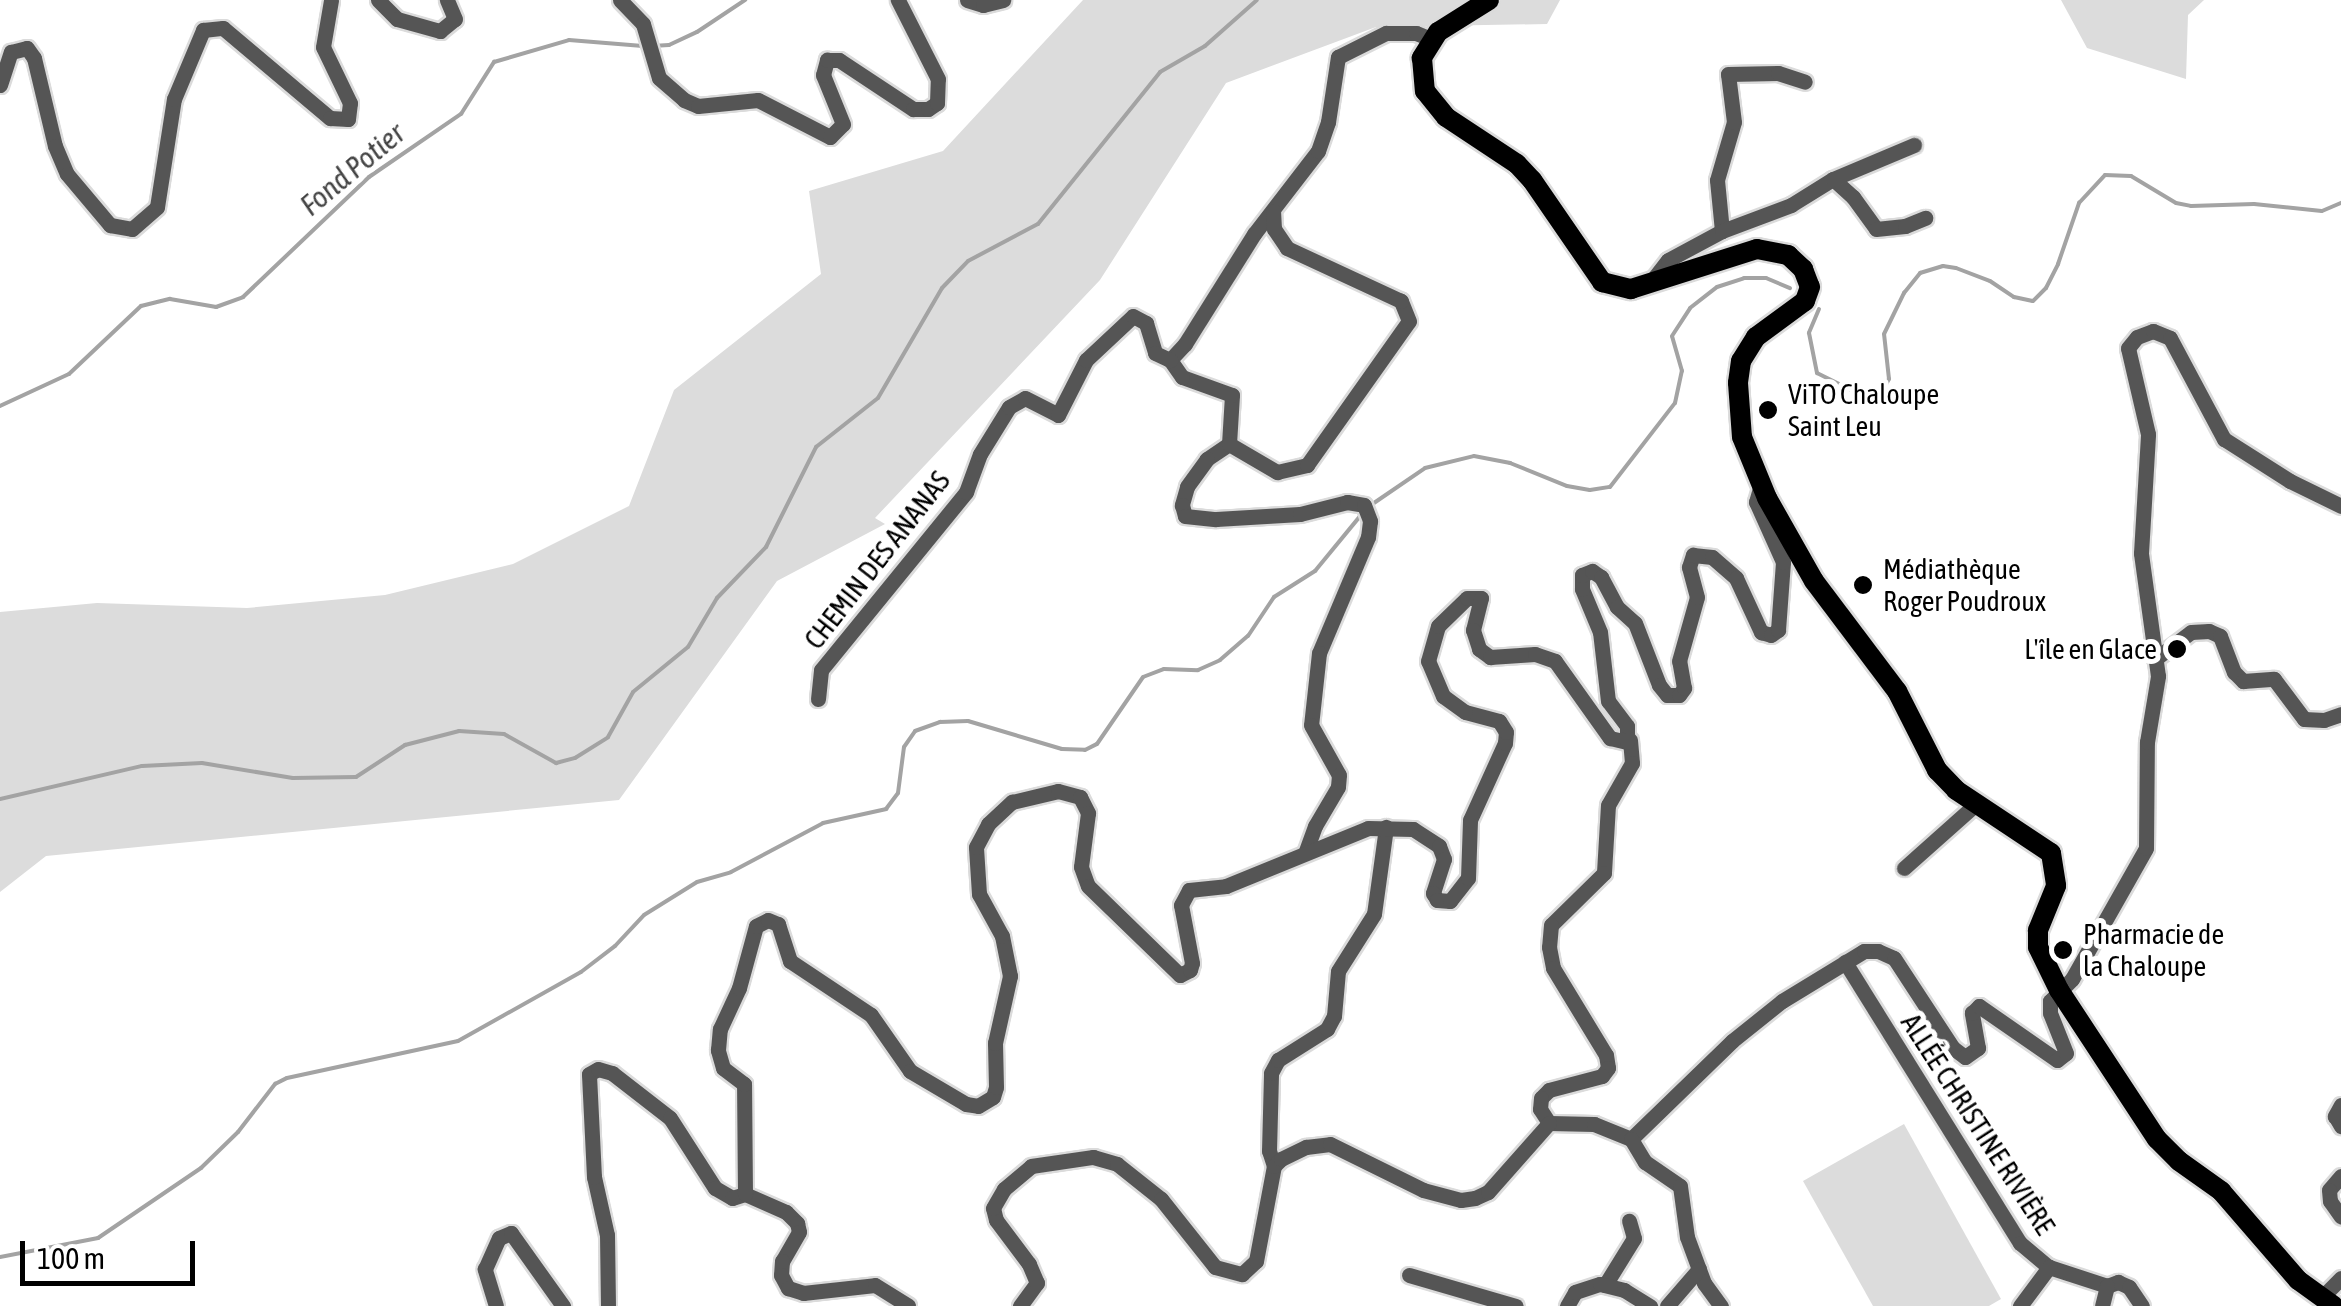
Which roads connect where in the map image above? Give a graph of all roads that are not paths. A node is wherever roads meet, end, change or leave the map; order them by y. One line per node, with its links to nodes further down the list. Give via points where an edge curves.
1 (331, 0): 11 (street, via 323,47 350,103 348,120 330,118 223,28 203,30 174,99 156,207 132,229 110,225 68,174 27,48 11,52)
2 (378, 0): 3 (street, via 397,19 440,31 455,19)
3 (447, 0)
4 (620, 0): 5 (street, via 638,15 666,87 684,100 698,106 758,100 830,138 844,124 822,75 828,60 839,60 913,109 937,104 938,79)
5 (898, 0)
6 (968, 0): 7 (street)
7 (1003, 0)
8 (1489, 0): 9 (main road)
9 (1432, 40): 14 (street, via 1386,32 1338,57 1326,136); 17 (main road, via 1421,74 1432,104 1517,164 1602,282 1618,289)
10 (1805, 82): 16 (street, via 1778,73 1728,74 1734,122 1718,180)
11 (0, 85)
12 (1914, 145): 13 (street)
13 (1832, 179): 15 (street, via 1876,229); 16 (street, via 1792,205)
14 (1273, 211): 18 (street); 19 (street, via 1274,230 1286,248 1401,301 1407,329 1307,465 1276,472)
15 (1925, 218)
16 (1722, 231): 17 (street, via 1668,260)
17 (1650, 283): 20 (main road, via 1757,249 1788,255 1803,268 1810,287 1806,301 1756,337 1741,361 1742,437)
18 (1170, 360): 19 (street, CHEMIN DES ANANAS, via 1182,377 1232,395); 23 (street, CHEMIN DES ANANAS, via 1155,353 1143,318 1133,316 1086,360 1058,414 1025,398 1009,408 966,492 822,670)
19 (1229, 444): 28 (street, via 1207,459 1187,487 1185,516 1300,514 1347,502 1367,513 1368,537 1319,652 1311,725 1340,775)
20 (1761, 484): 25 (street, via 1756,502 1782,562 1778,630 1770,636 1761,632 1736,578 1712,556 1694,555 1697,598 1683,643 1679,695 1667,695 1659,685 1635,623 1617,608 1602,578 1592,571 1582,575 1600,632 1608,701); 26 (main road, via 1814,581 1897,690 1936,770)
21 (2341, 506): 22 (street, via 2224,439 2170,338 2153,331 2137,337 2128,348 2148,434 2142,553)
22 (2155, 659): 24 (street, via 2191,632 2209,631 2220,636 2243,682 2274,679 2304,719); 31 (street, via 2146,848 2072,979)
23 (818, 699)
24 (2341, 714)
25 (1630, 740): 27 (street, via 1610,738 1555,661 1535,654 1490,657 1479,649 1473,630 1483,603 1467,598 1438,626 1428,661 1443,696 1465,712 1499,720 1506,732 1470,820 1472,864 1456,895 1442,902 1433,894 1444,858 1439,846 1412,830); 33 (street, via 1632,763 1608,806 1604,873 1551,924 1549,947 1553,968 1608,1068 1602,1076 1549,1090 1540,1110)
26 (1977, 803): 29 (street); 31 (main road, via 2051,853 2056,886 2037,938)
27 (1386, 828): 28 (street, via 1368,828); 37 (street, via 1374,914 1338,971 1334,1016 1327,1029 1278,1060 1271,1072)
28 (1306, 852): 39 (street, via 1226,886 1189,890 1181,905 1192,963 1180,976 1088,886 1081,867 1088,813 1080,797 1043,793 1001,810 981,835 975,859 982,903 1006,949 1009,987 996,1043 996,1087 978,1106 910,1071 871,1015 790,961 778,924 756,926 718,1050 723,1068 744,1084)
29 (1904, 868)
30 (1845, 962): 31 (street, via 1872,949 1894,958 1964,1057 1978,1048 1972,1012 1980,1006 2062,1059 2064,1045 2048,1006); 35 (street, via 1732,1041); 42 (street, ALLÉE CHRISTINE RIVIÈRE, via 2020,1243)
31 (2059, 990): 48 (main road, via 2156,1138 2221,1192 2298,1280)
32 (2341, 1106): 34 (street, via 2335,1116)
33 (1548, 1123): 35 (street, via 1594,1124); 37 (street, via 1488,1192 1475,1198 1423,1190 1330,1144 1306,1147)
34 (2341, 1126)
35 (1631, 1138): 43 (street, via 1646,1162 1680,1186)
36 (2341, 1165): 38 (street)
37 (1274, 1166): 53 (street, via 1256,1261 1242,1274 1215,1267 1161,1198 1117,1164 1093,1157 1031,1166 993,1208 1037,1284)
38 (2338, 1178): 40 (street, via 2330,1200)
39 (745, 1194): 51 (street, via 723,1194 670,1118 612,1073 593,1070 592,1162 608,1235); 52 (street, via 797,1223 800,1232 782,1262 788,1288 803,1293 875,1285)
40 (2341, 1216)
41 (1629, 1221): 46 (street, via 1634,1238)
42 (2049, 1267): 47 (street, ALLÉE CHRISTINE RIVIÈRE); 59 (street)
43 (1699, 1269): 57 (street); 58 (street)
44 (1409, 1275): 54 (street)
45 (2341, 1278): 48 (street)
46 (1605, 1285): 55 (street, via 1575,1292); 56 (street)
47 (2107, 1286): 60 (street); 61 (street, ALLÉE CHRISTINE RIVIÈRE, via 2129,1288)
48 (2328, 1302)
49 (496, 1306): 50 (street, via 485,1269 499,1238 511,1233)
50 (563, 1306)
51 (608, 1306)
52 (908, 1306)
53 (1020, 1306)
54 (1516, 1306)
55 (1568, 1306)
56 (1650, 1306)
57 (1666, 1306)
58 (1720, 1306)
59 (2020, 1306)
60 (2102, 1306)
61 (2142, 1306)

